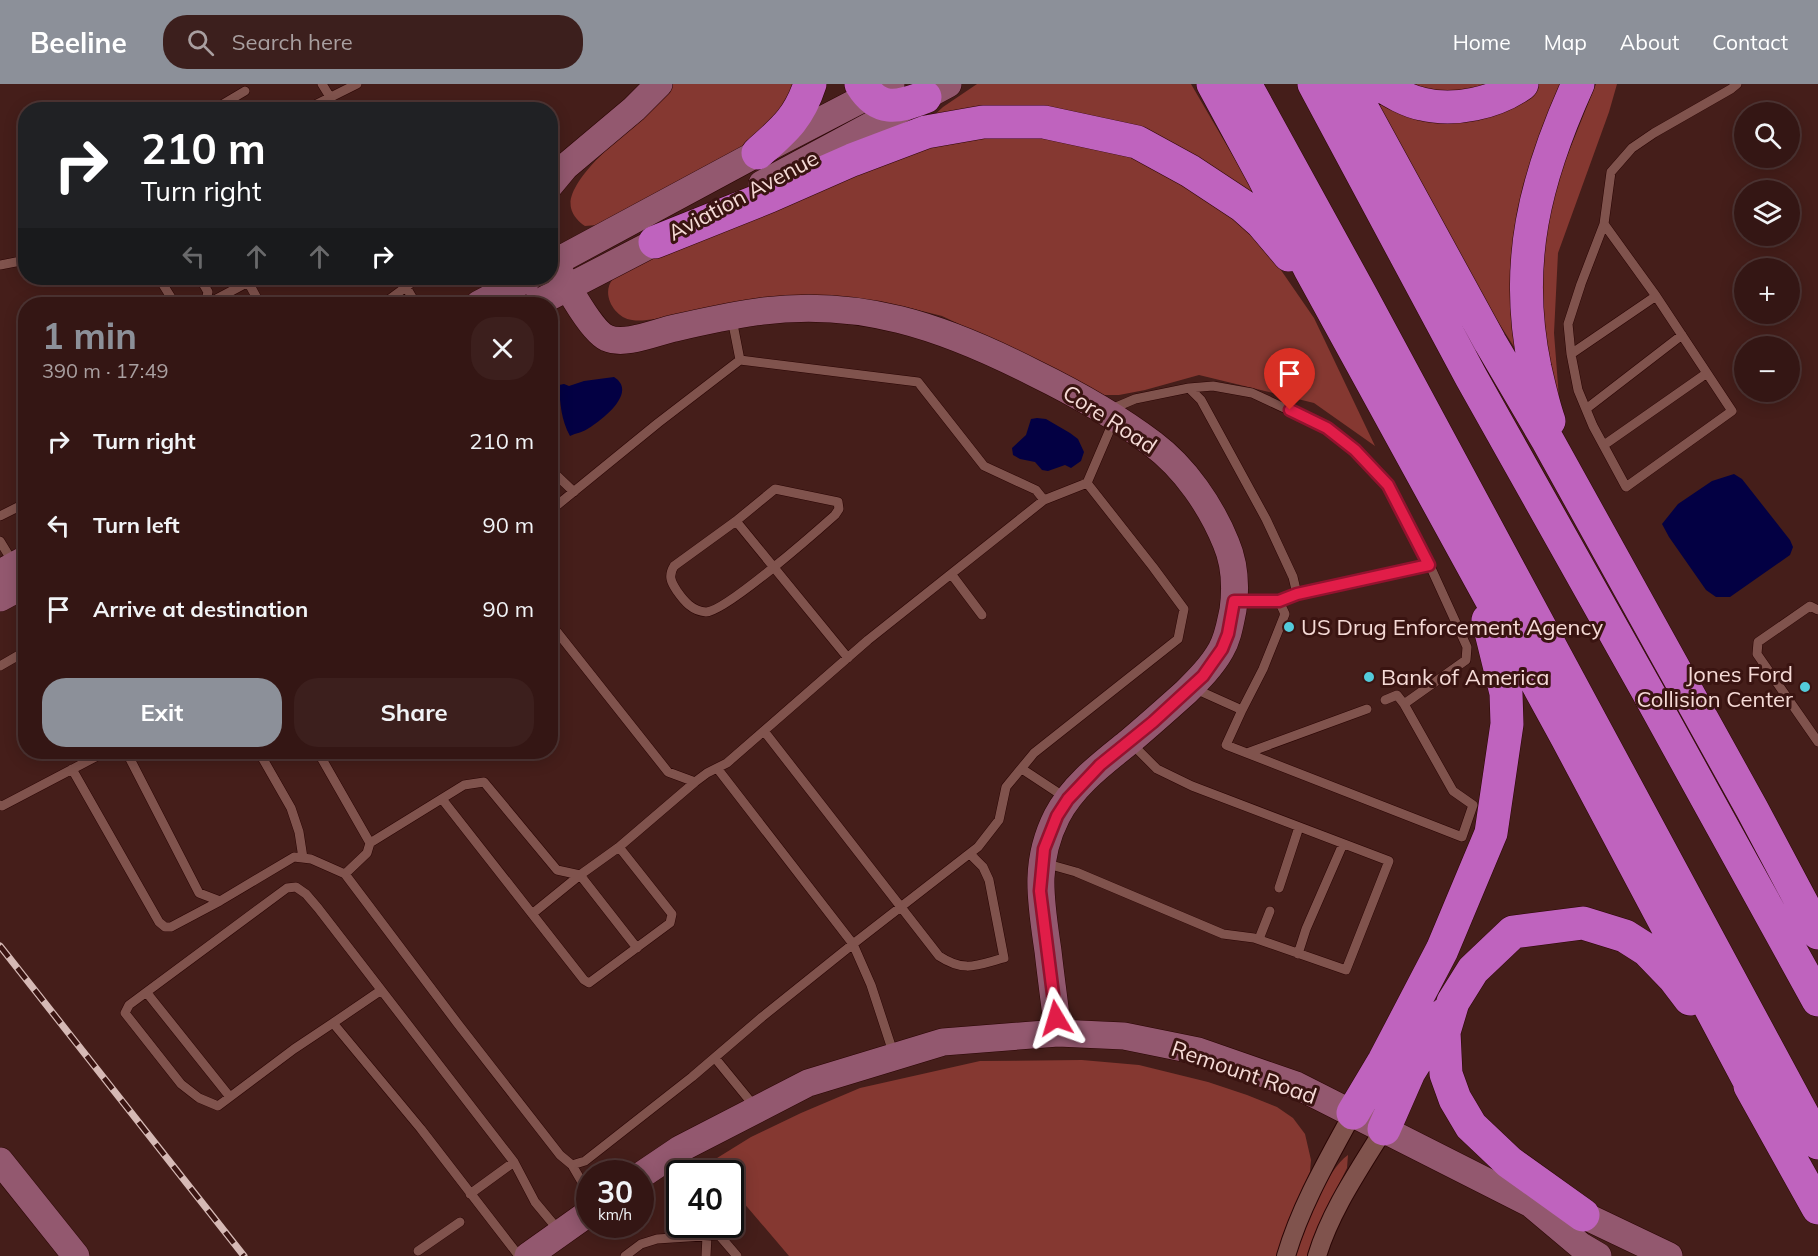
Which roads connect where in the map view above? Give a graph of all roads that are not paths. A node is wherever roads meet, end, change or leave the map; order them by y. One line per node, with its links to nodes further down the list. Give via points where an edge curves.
1 (322, 84): 16 (lane)
2 (357, 84): 16 (lane)
3 (659, 84): 20 (street)
4 (810, 84): 19 (highway, via 792,122)
5 (1213, 84): 42 (highway)
6 (1245, 84): 127 (highway)
7 (1314, 84): 116 (highway, via 1471,377)
8 (1349, 84): 58 (highway)
9 (1379, 84): 10 (highway, via 1422,104 1461,106 1498,99)
10 (1522, 84)
11 (1578, 84): 58 (highway, via 1557,131 1535,203 1527,252 1528,318 1548,417)
12 (1737, 84): 21 (lane, via 1632,148 1611,172)
13 (873, 88): 14 (highway, via 877,103 887,105 911,102); 19 (street, Aviation Avenue)
14 (936, 90): 22 (street, Aviation Avenue)
15 (245, 91): 17 (lane)
16 (330, 98): 18 (lane)
17 (226, 102)
18 (321, 102)
19 (758, 153): 23 (street, Aviation Avenue)
20 (558, 175)
21 (1604, 224): 32 (lane); 40 (lane, via 1568,324)
22 (655, 242): 31 (street, Aviation Avenue); 42 (highway, via 926,132 983,122 1044,122 1137,142 1243,206 1284,248)
23 (558, 257)
24 (18, 262): 25 (lane)
25 (0, 265)
26 (558, 270): 31 (street, Core Road)
27 (239, 285): 33 (lane)
28 (408, 285): 30 (lane)
29 (515, 285): 36 (street)
30 (406, 287): 34 (lane); 35 (lane)
31 (568, 287): 37 (street, Aviation Avenue); 38 (street, Core Road, via 589,322 604,338 612,340 633,339)
32 (1656, 296): 39 (lane); 40 (lane)
33 (218, 297)
34 (392, 297)
35 (412, 297)
36 (492, 297)
37 (549, 297)
38 (731, 316): 41 (lane); 46 (street, Core Road, via 816,308 856,310 921,325 1003,357)
39 (1682, 335): 43 (lane); 45 (lane)
40 (1571, 354): 45 (lane)
41 (741, 360): 51 (lane); 52 (lane, via 918,382 984,466 1036,490)
42 (1364, 367): 50 (highway)
43 (1707, 373): 47 (lane); 47 (lane, via 1732,411 1626,487)
44 (1189, 388): 46 (lane, via 1135,399); 59 (lane, via 1213,386 1252,393 1327,428 1355,450 1388,485); 63 (lane, via 1201,400 1266,519)
45 (1586, 409): 47 (lane)
46 (1110, 415): 49 (lane); 65 (street, Core Road, via 1159,449 1206,504 1232,557)
47 (1604, 445)
48 (558, 477): 51 (lane)
49 (1087, 483): 52 (lane); 88 (lane, via 1184,609 1178,639 1034,753)
50 (1431, 490): 123 (highway); 125 (highway, via 1492,631 1506,693 1505,742 1491,832 1442,951)
51 (574, 492): 53 (lane)
52 (1044, 500): 62 (lane)
53 (558, 505)
54 (18, 506): 55 (lane)
55 (0, 516)
56 (736, 521): 60 (lane); 60 (lane, via 774,489 838,502 835,515); 60 (lane, via 674,566 670,579 683,600 693,609 719,609)
57 (0, 541): 61 (lane)
58 (1614, 561): 93 (highway)
59 (1429, 565): 63 (lane); 75 (lane, via 1467,647 1466,660)
60 (774, 567): 71 (lane)
61 (16, 570): 64 (street)
62 (952, 575): 68 (lane); 71 (lane)
63 (1297, 594): 66 (lane)
64 (0, 598)
65 (1234, 601): 66 (lane); 73 (street, Core Road, via 1222,649)
66 (1279, 601): 77 (lane, via 1285,614)
67 (1818, 610): 80 (lane, via 1810,606 1758,642 1757,654)
68 (982, 615)
69 (558, 633): 89 (lane, via 668,772)
70 (18, 656): 72 (lane)
71 (848, 658): 78 (lane)
72 (0, 666)
73 (1191, 687): 77 (lane); 79 (street, Core Road)
74 (1385, 700): 75 (lane, via 1397,695)
75 (1404, 704): 81 (lane, via 1453,791 1473,805 1462,837)
76 (1367, 709): 81 (lane)
77 (1242, 710): 81 (lane, via 1226,746)
78 (764, 730): 86 (lane); 105 (lane)
79 (1129, 742): 91 (street, Core Road); 94 (lane, via 1157,769)
80 (1818, 742)
81 (1247, 753)
82 (91, 759): 87 (lane)
83 (130, 759): 104 (lane, via 199,893)
84 (263, 759): 99 (lane, via 291,808)
85 (322, 759): 95 (lane)
86 (717, 768): 89 (lane); 111 (lane)
87 (72, 769): 92 (lane); 104 (lane, via 159,922 171,927)
88 (1022, 769): 91 (lane); 98 (lane, via 1006,787 999,820)
89 (694, 782): 97 (lane)
90 (442, 799): 95 (lane); 102 (lane, via 464,785 484,782 557,870); 108 (lane)
91 (1068, 799): 100 (street, Core Road, via 1049,835)
92 (0, 805)
93 (1752, 809): 107 (highway); 109 (highway)
94 (1299, 827): 96 (lane); 103 (lane)
95 (370, 843): 101 (lane, via 368,853)
96 (1343, 844): 113 (lane); 113 (lane, via 1389,861 1346,970)
97 (619, 847): 102 (lane); 112 (lane, via 672,914 670,923)
98 (970, 854): 105 (lane); 105 (lane, via 989,880 1004,958 968,967 951,964 939,956)
99 (303, 858): 101 (lane); 104 (lane, via 294,857)
100 (1042, 863): 110 (lane, via 1076,872 1223,934); 119 (street, Core Road, via 1040,891)
101 (345, 874): 132 (lane, via 560,1155)
102 (580, 875): 108 (lane); 112 (lane)
103 (1279, 888)
104 (220, 901)
105 (902, 906): 111 (lane)
106 (1270, 911): 110 (lane)
107 (1818, 913)
108 (532, 914): 112 (lane, via 589,983)
109 (1818, 933)
110 (1258, 939): 113 (lane)
111 (853, 944): 120 (lane); 121 (lane)
112 (637, 948)
113 (1298, 954)
114 (380, 991): 115 (lane, via 318,908 296,887 287,888); 118 (lane); 131 (lane)
115 (147, 993): 122 (lane); 122 (lane, via 129,1005 125,1013 181,1084 218,1106)
116 (1818, 1000)
117 (1453, 1002): 123 (highway, via 1473,969 1513,932 1583,923 1626,936 1674,978); 126 (highway, via 1409,1071); 138 (highway, via 1444,1032 1446,1074 1471,1126 1509,1162)
118 (333, 1023): 122 (lane); 135 (lane)
119 (1058, 1033): 120 (street, Remount Road, via 943,1042); 125 (street, Remount Road, via 1124,1036 1198,1051 1296,1085)
120 (895, 1057): 124 (street, Remount Road, via 808,1083)
121 (715, 1058): 124 (lane); 132 (lane, via 585,1161)
122 (230, 1097)
123 (1762, 1105): 137 (highway)
124 (757, 1109): 128 (street, Remount Road)
125 (1353, 1113): 126 (street, Remount Road); 152 (street, via 1320,1173)
126 (1384, 1129): 136 (street, Remount Road); 153 (street, via 1342,1197)
127 (1818, 1143)
128 (680, 1149): 129 (lane); 133 (street, Remount Road)
129 (685, 1160)
130 (0, 1161): 146 (street)
131 (514, 1162): 135 (lane); 141 (lane, via 535,1202)
132 (572, 1165): 134 (lane)
133 (654, 1167)
134 (576, 1172)
135 (470, 1194): 147 (lane)
136 (1531, 1204): 138 (street, Remount Road); 154 (street, Remount Road)
137 (1818, 1208)
138 (1583, 1215): 155 (street, Remount Road)
139 (460, 1222): 145 (lane)
140 (576, 1222): 141 (street)
141 (560, 1233): 148 (street)
142 (674, 1238): 149 (lane, via 640,1244)
143 (707, 1238): 150 (lane)
144 (722, 1238): 151 (lane)
145 (416, 1254)
146 (76, 1256)
147 (519, 1256)
148 (528, 1256)
149 (625, 1256)
150 (706, 1256)
151 (737, 1256)
152 (1286, 1256)
153 (1317, 1256)
154 (1598, 1256)
155 (1669, 1256)

